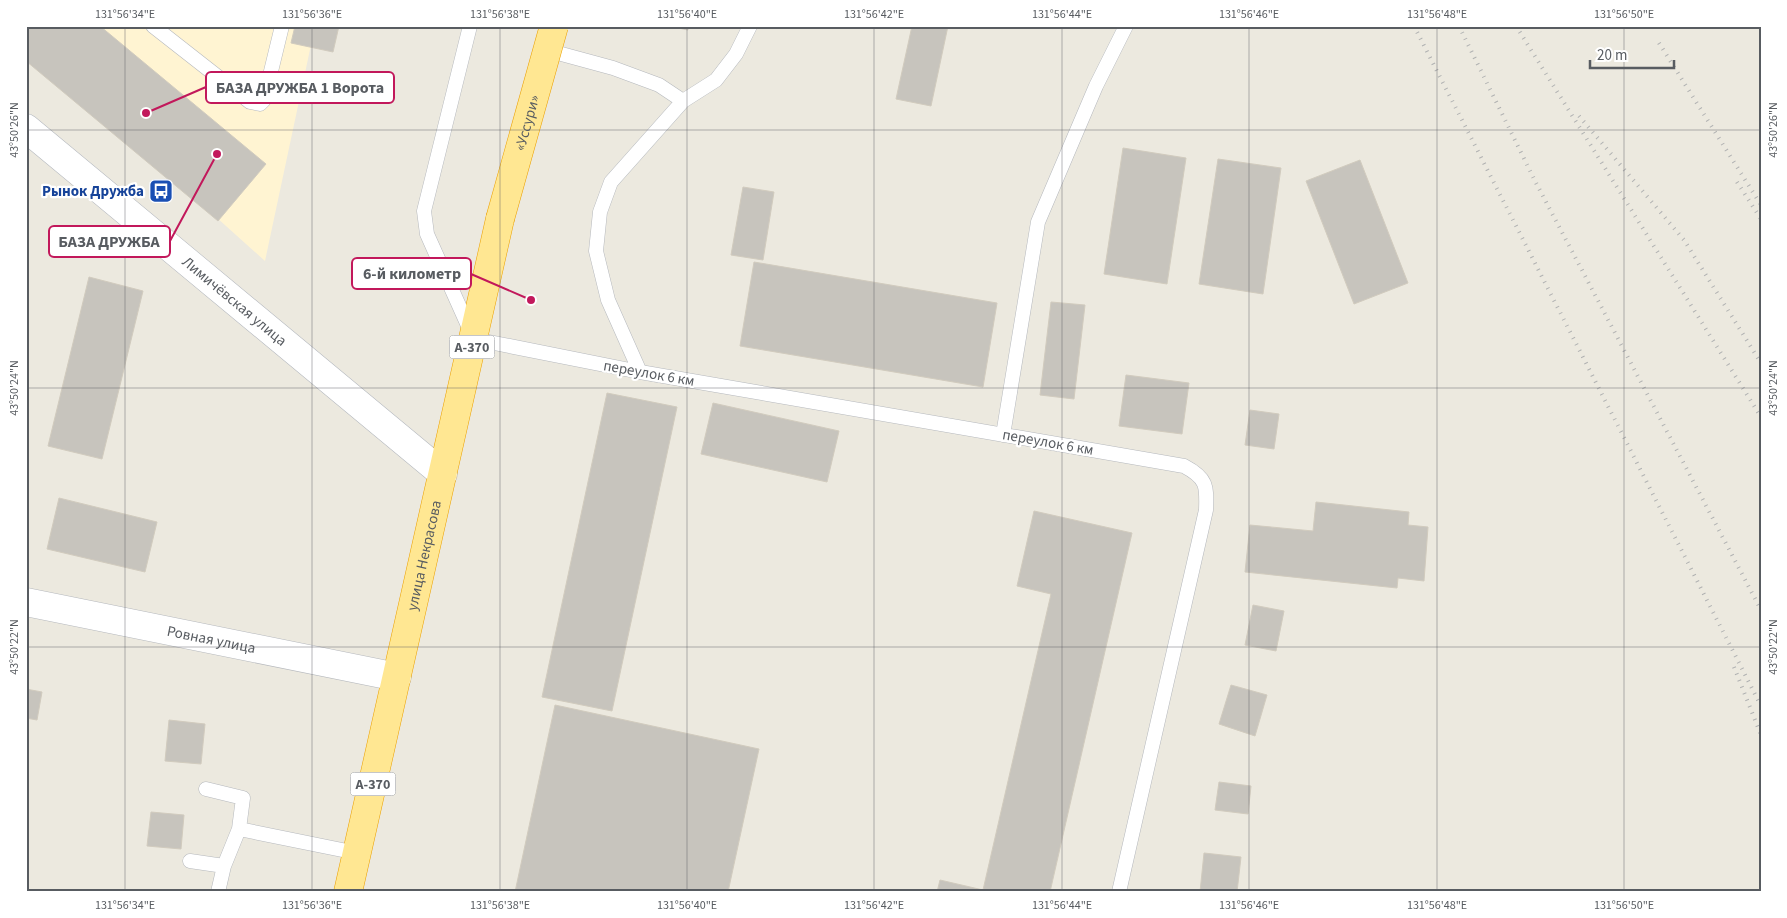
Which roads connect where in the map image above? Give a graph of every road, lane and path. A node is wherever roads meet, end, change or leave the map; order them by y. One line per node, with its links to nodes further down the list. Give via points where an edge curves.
1 (153, 26): 2 (lane, via 250,102 260,104 264,100)
2 (282, 26)
3 (470, 26): 10 (lane, via 424,211 427,234)
4 (750, 26): 7 (lane, via 736,54 716,80)
5 (1126, 26): 12 (lane, via 1096,86 1038,222)
6 (548, 38): 7 (lane, via 659,85); 9 (highway, «Уссури» / А-370, bridge)
7 (683, 101): 11 (lane, via 611,182 600,212 596,251 608,300)
8 (26, 128): 13 (main road, Лимичёвская улица)
9 (500, 219): 10 (highway, улица Некрасова / А-370)
10 (474, 339): 11 (lane, переулок 6 км); 13 (highway, улица Некрасова / А-370)
11 (640, 372): 12 (lane, переулок 6 км)
12 (1003, 434): 23 (lane, переулок 6 км, via 1184,466 1197,473 1207,488 1206,510)
13 (443, 474): 15 (highway, улица Некрасова / А-370)
14 (26, 602): 15 (main road, Ровная улица)
15 (397, 677): 18 (highway, улица Некрасова / А-370)
16 (206, 789): 17 (lane, via 243,798)
17 (239, 829): 18 (lane); 20 (lane)
18 (357, 853): 22 (highway, улица Некрасова / А-370)
19 (190, 861): 20 (lane)
20 (224, 866): 21 (lane)
21 (218, 892)
22 (348, 892)
23 (1120, 892)

